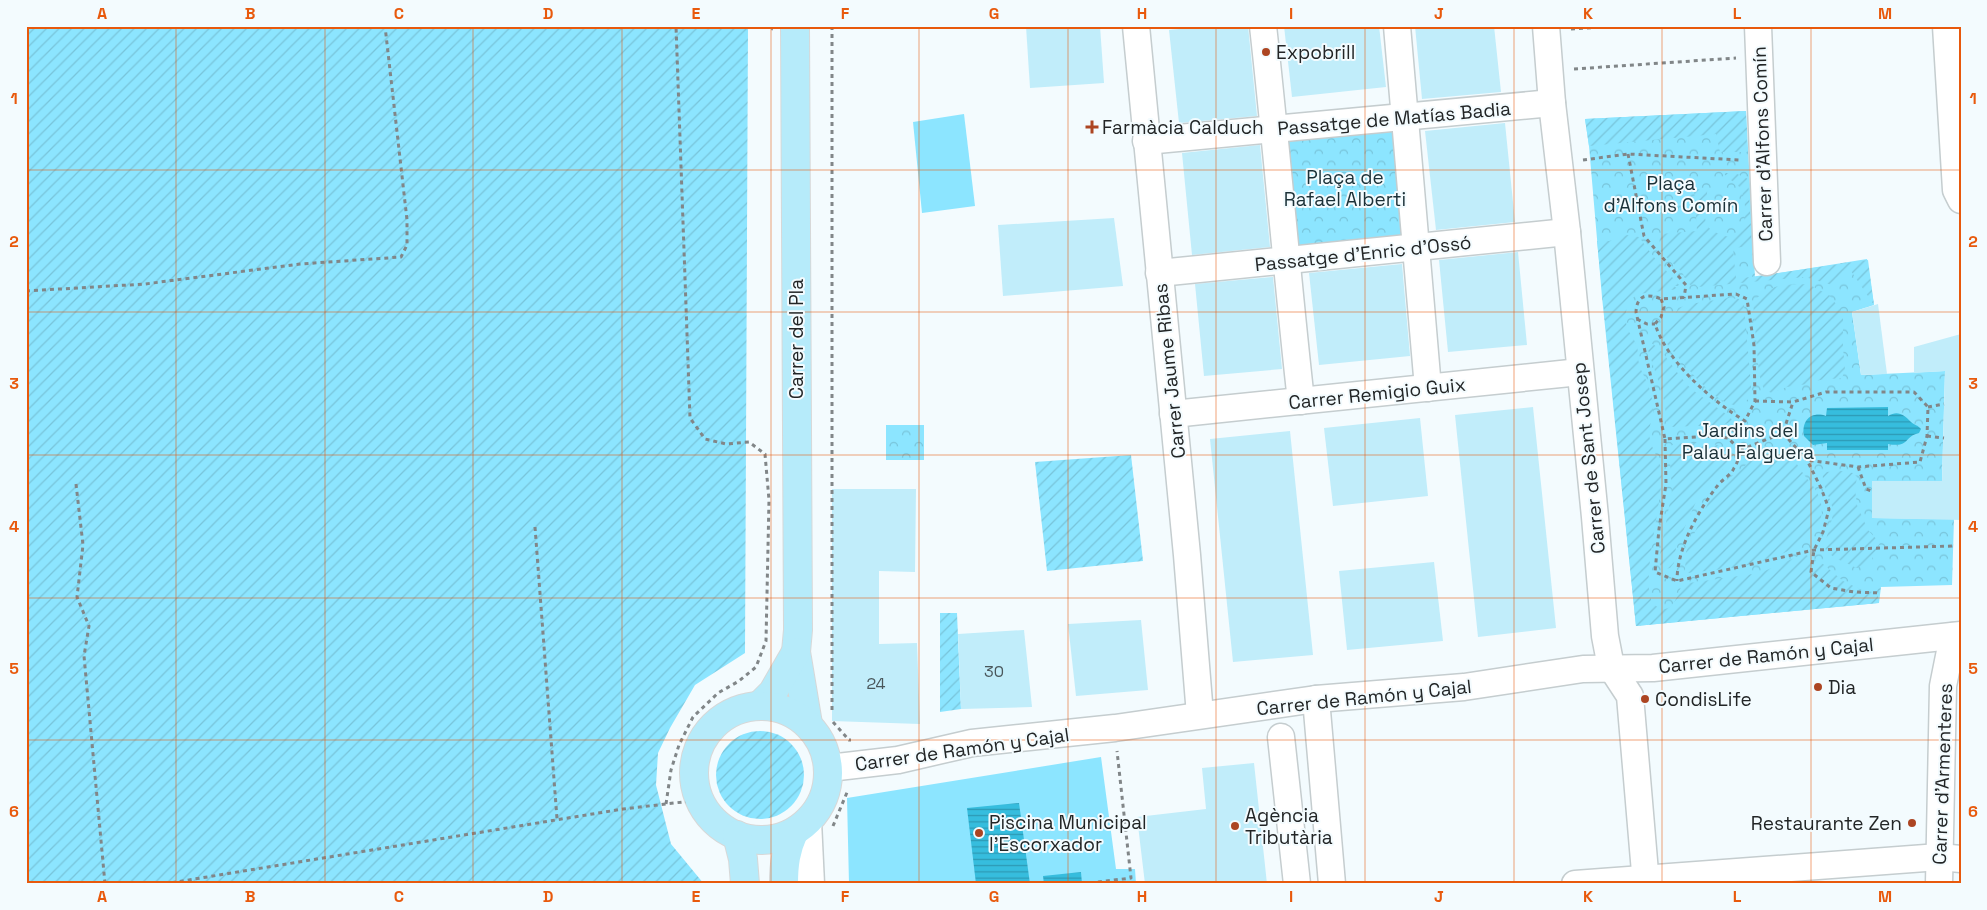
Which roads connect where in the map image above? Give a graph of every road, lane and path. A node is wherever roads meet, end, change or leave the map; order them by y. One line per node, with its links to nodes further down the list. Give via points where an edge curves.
1 (385, 26): 28 (path, via 407,220 407,245 401,257 300,264 145,284)
2 (676, 26): 72 (path, via 690,418 705,439 726,444 749,442 765,454 769,500 766,641 756,667 739,682 718,693 694,717 679,745)
3 (795, 26): 59 (main road, Carrer del Pla)
4 (832, 26): 68 (path, via 832,721 849,740)
5 (1136, 26): 18 (street, Carrer Jaume Ribas)
6 (1263, 26): 17 (street)
7 (1397, 26): 16 (street)
8 (1546, 26): 15 (street, Carrer de Sant Josep)
9 (1617, 26): 12 (path)
10 (1758, 26): 13 (street, Carrer d'Alfons Comín)
11 (1946, 26): 22 (street, via 1956,190)
12 (1571, 29)
13 (1759, 57): 14 (path); 20 (street, Carrer d'Alfons Comín)
14 (1574, 69)
15 (1552, 103): 16 (street, Passatge de Matías Badia); 23 (street, Carrer de Sant Josep)
16 (1404, 117): 17 (street, Passatge de Matías Badia); 24 (street)
17 (1274, 129): 18 (street, Passatge de Matías Badia); 25 (street)
18 (1146, 141): 27 (street, Carrer Jaume Ribas)
19 (1628, 154): 20 (path); 21 (path); 29 (path, via 1644,236 1686,285)
20 (1763, 159): 26 (street, Carrer d'Alfons Comín)
21 (1583, 160)
22 (1961, 200)
23 (1567, 232): 24 (street, Passatge d'Enric d'Ossó); 33 (street, Carrer de Sant Josep)
24 (1416, 247): 25 (street, Passatge d'Enric d'Ossó); 34 (street)
25 (1285, 260): 27 (street, Passatge d'Enric d'Ossó); 35 (street)
26 (1766, 262)
27 (1159, 273): 40 (street, Carrer Jaume Ribas)
28 (26, 291)
29 (1684, 298): 30 (path); 36 (path, via 1736,294 1747,300 1754,345)
30 (1661, 299): 31 (path, via 1651,295 1643,297 1637,303); 32 (path, via 1664,307)
31 (1637, 319): 32 (path); 46 (path)
32 (1655, 324): 41 (path, via 1676,363)
33 (1580, 372): 34 (street, Carrer Remigio Guix); 60 (street, Carrer de Sant Josep, via 1605,636)
34 (1428, 388): 35 (street, Carrer Remigio Guix)
35 (1301, 401): 40 (street, Carrer Remigio Guix)
36 (1755, 401): 37 (path); 41 (path)
37 (1793, 402): 39 (path, via 1826,392 1914,392); 42 (path)
38 (1944, 404): 39 (path)
39 (1928, 407): 43 (path)
40 (1174, 414): 64 (street, Carrer Jaume Ribas)
41 (1745, 421): 44 (path)
42 (1784, 433): 47 (path); 48 (path)
43 (1927, 436): 45 (path); 49 (path, via 1920,462)
44 (1728, 438): 46 (path); 47 (path)
45 (1944, 438)
46 (1665, 439): 55 (path, via 1666,484 1655,572)
47 (1740, 450): 55 (path, via 1735,468 1718,485 1688,536 1677,570)
48 (1807, 460): 49 (path); 54 (path, via 1829,509)
49 (1858, 468): 51 (path, via 1866,489)
50 (76, 484): 79 (path, via 83,545 78,597 89,626 84,656)
51 (1872, 491)
52 (535, 527): 73 (path)
53 (1953, 546): 54 (path)
54 (1814, 550): 55 (path); 56 (path, via 1811,572 1831,588)
55 (1677, 581)
56 (1881, 593)
57 (1957, 636): 58 (street, Carrer de Ramón y Cajal); 61 (street, Carrer d'Armenteres)
58 (1900, 641): 60 (street, Carrer de Ramón y Cajal, via 1653,668); 61 (street, Carrer de Ramón y Cajal)
59 (796, 652): 63 (main road, Carrer del Pla, via 773,692); 65 (main road, Carrer del Pla)
60 (1611, 667): 62 (street, Carrer de Ramón y Cajal, via 1464,687); 77 (street, Carrer de Sant Josep, via 1630,696)
61 (1946, 672): 76 (street, Carrer d'Armenteres, via 1943,686)
62 (1316, 699): 64 (street, Carrer de Ramón y Cajal); 85 (street)
63 (760, 705): 65 (main road, via 789,711); 71 (main road, via 741,708 724,716 704,737 694,763 694,782)
64 (1200, 715): 66 (street, Carrer de Ramón y Cajal)
65 (808, 724): 70 (main road, via 821,741)
66 (1114, 728): 69 (street, Carrer de Ramón y Cajal, via 972,743 898,760); 78 (path, via 1131,878)
67 (1281, 737): 84 (street)
68 (856, 740)
69 (865, 763): 70 (street, Carrer de Ramón y Cajal); 74 (path, via 866,771)
70 (828, 768): 74 (main road, via 827,788)
71 (700, 800): 72 (path); 75 (main road, via 715,821)
72 (666, 804): 73 (path)
73 (557, 820): 80 (path)
74 (811, 827): 75 (main road, via 766,840); 82 (main road, via 786,855); 83 (street)
75 (737, 835): 81 (main road)
76 (1950, 858): 77 (street); 87 (street, Carrer d'Armenteres)
77 (1646, 881): 86 (street)
78 (1090, 883)
79 (105, 884)
80 (164, 884)
81 (745, 884)
82 (784, 884)
83 (811, 884)
84 (1297, 884)
85 (1332, 884)
86 (1574, 884)
87 (1939, 884)

